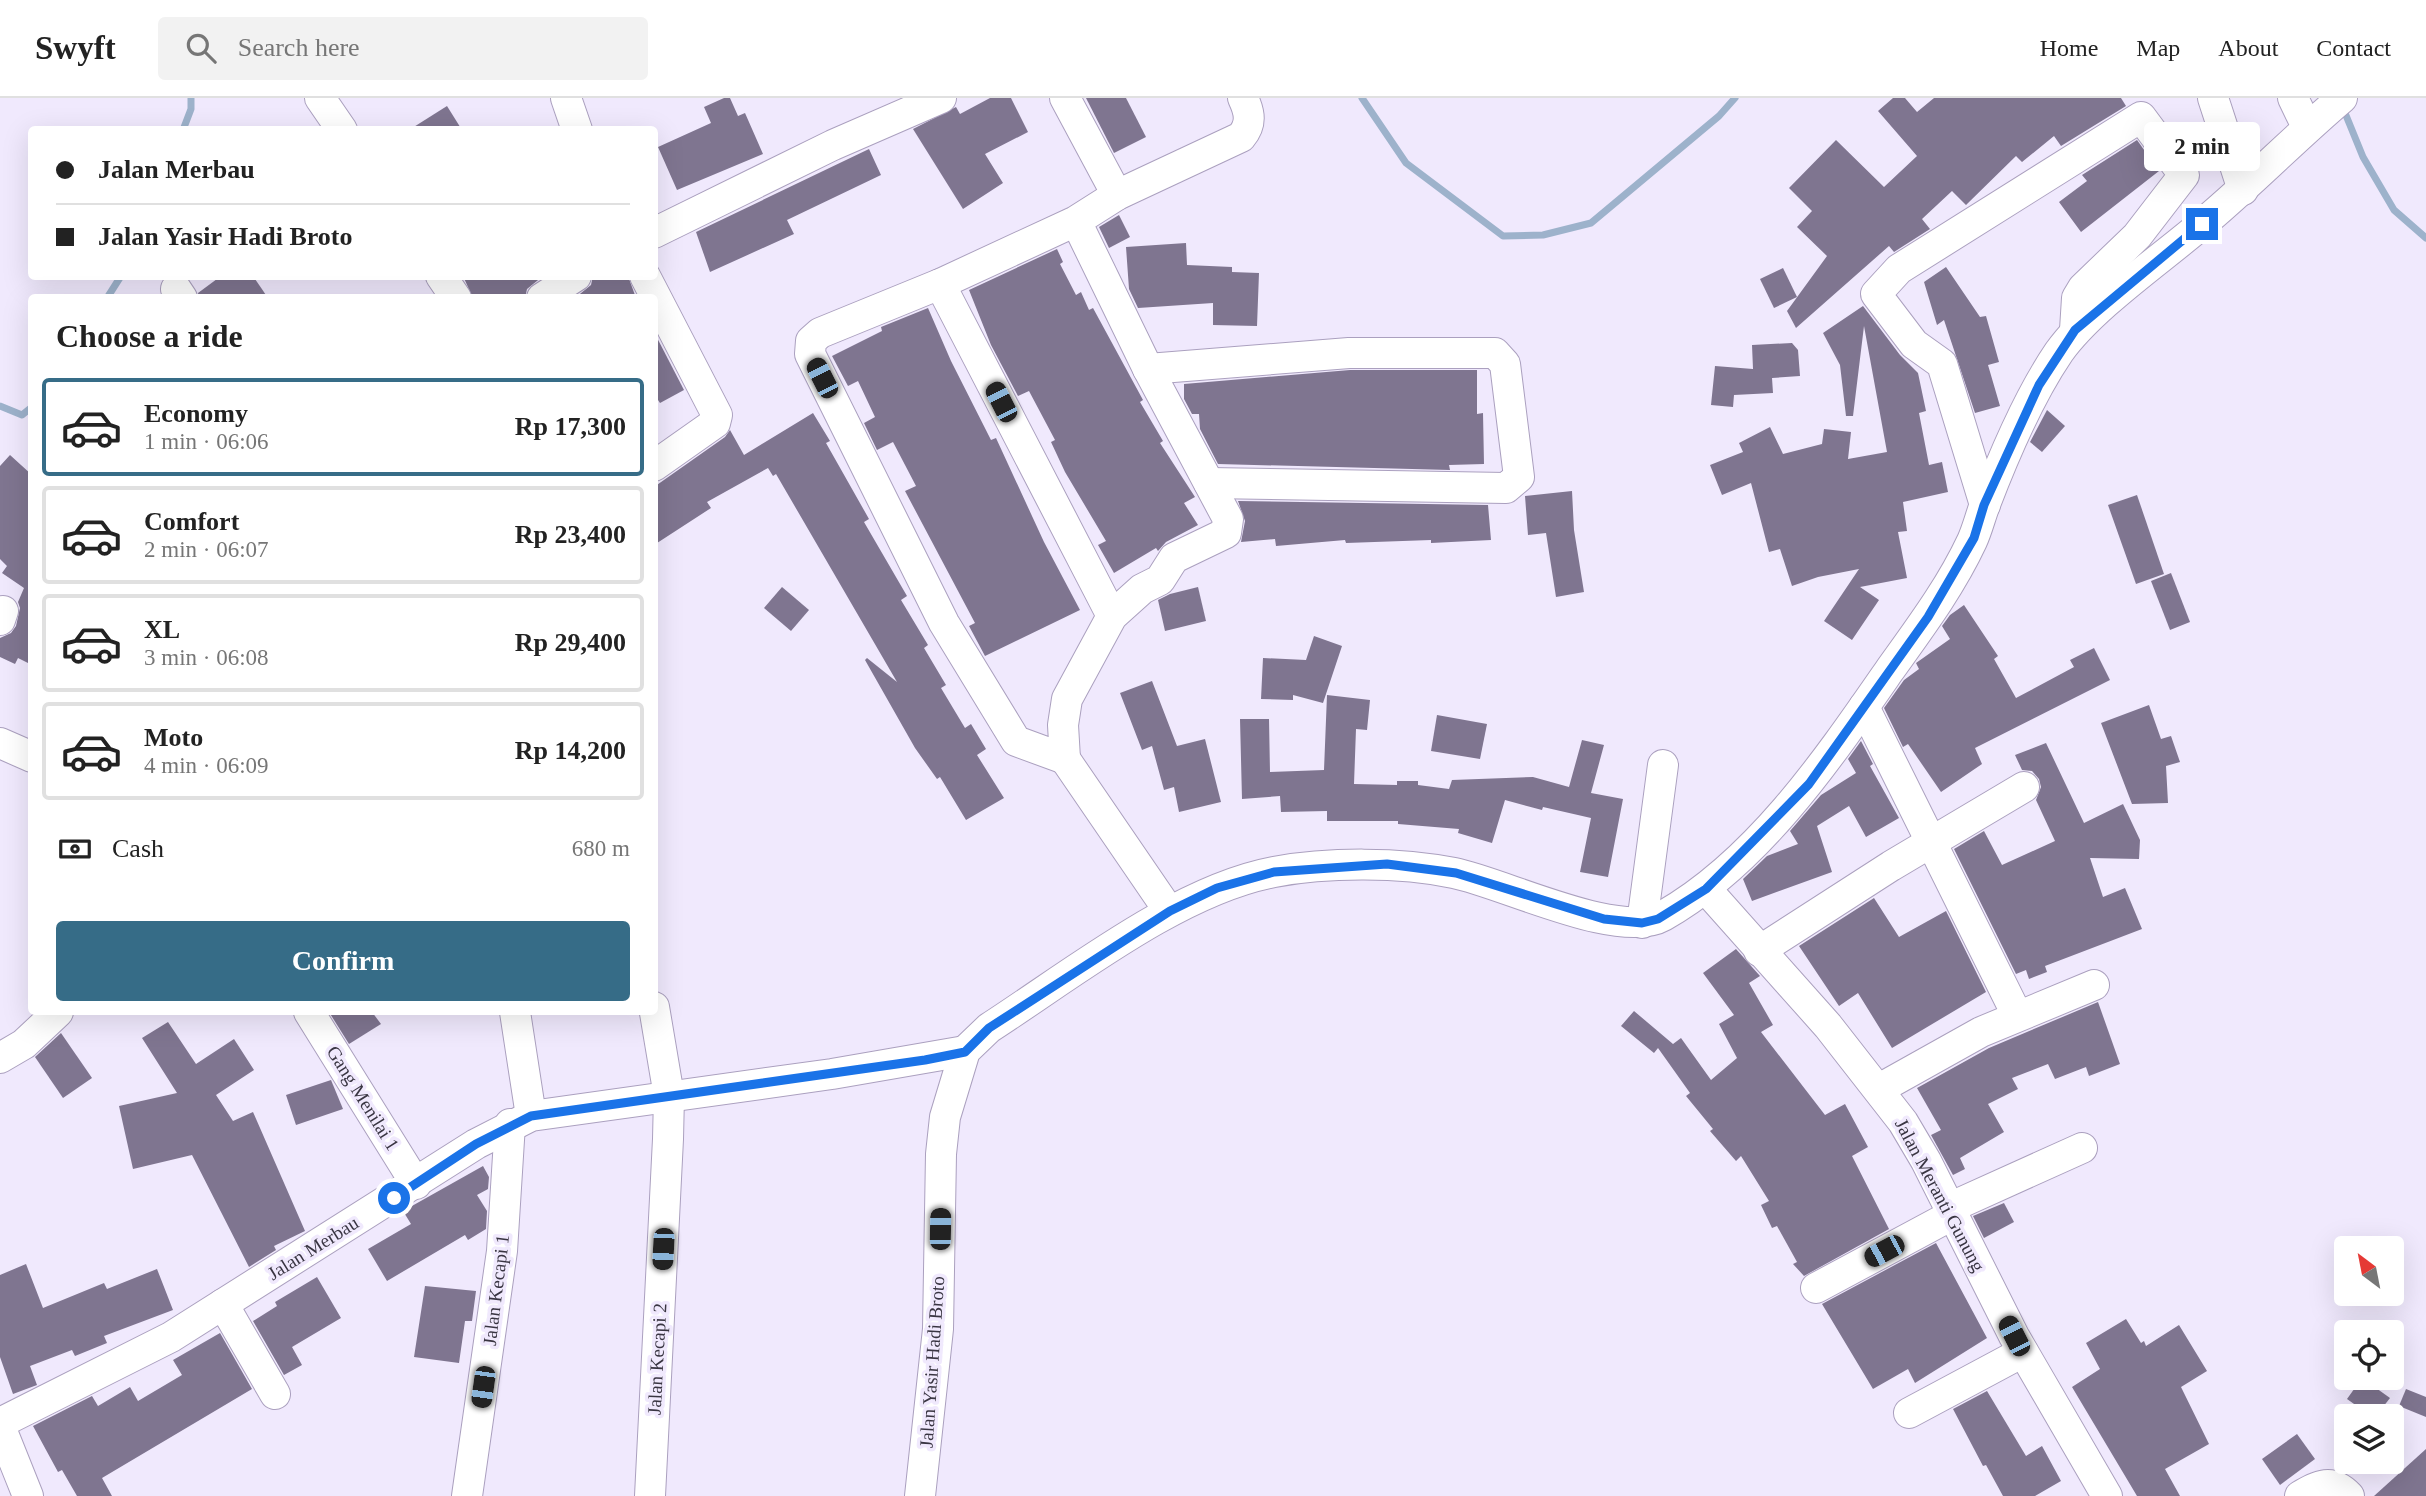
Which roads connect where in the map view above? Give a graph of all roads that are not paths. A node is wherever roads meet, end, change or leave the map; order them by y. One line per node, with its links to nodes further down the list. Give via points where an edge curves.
1 (320, 98): 9 (street)
2 (566, 98): 10 (street)
3 (941, 98): 15 (street)
4 (1065, 98): 13 (street)
5 (1243, 98): 13 (street, via 1250,115 1241,137)
6 (2213, 98): 12 (street)
7 (2293, 98): 11 (street)
8 (2342, 98): 11 (street, Jalan Yasir Hadi Broto)
9 (339, 126)
10 (576, 126)
11 (2307, 127): 12 (street, Jalan Yasir Hadi Broto)
12 (2243, 190): 20 (street, Jalan Yasir Hadi Broto)
13 (1117, 195): 14 (street)
14 (1076, 221): 17 (street); 21 (street)
15 (658, 231)
16 (570, 280): 18 (street)
17 (940, 284): 25 (street); 29 (street, via 821,333 811,341 810,354 944,622 1016,741)
18 (548, 294)
19 (658, 301): 22 (street, via 717,415 715,423)
20 (2075, 330): 24 (street, Jalan Yasir Hadi Broto, via 2039,385); 24 (street, via 2077,298 2083,288 2137,236 2184,175 2141,117 1899,268 1876,294 1914,344 1941,364)
21 (1148, 369): 23 (street); 23 (street, via 1349,353 1495,353 1505,364 1519,477 1506,488)
22 (658, 463)
23 (1209, 483): 25 (street, via 1228,519 1226,533 1174,558 1160,580 1142,589)
24 (1984, 505): 26 (street, Jalan Yasir Hadi Broto, via 1974,538 1954,576)
25 (1112, 616): 29 (street, via 1067,699)
26 (1864, 707): 32 (street); 33 (street, Jalan Yasir Hadi Broto, via 1809,784)
27 (0, 743): 28 (street)
28 (28, 755)
29 (1065, 759): 34 (street)
30 (1663, 765): 35 (street)
31 (2025, 787): 32 (street)
32 (1930, 842): 36 (street); 42 (street)
33 (1706, 889): 35 (street, Jalan Yasir Hadi Broto, via 1658,919); 36 (street, Jalan Meranti Gunung)
34 (1170, 911): 35 (street, Jalan Yasir Hadi Broto, via 1217,888 1274,872 1387,864 1456,873 1604,919); 43 (street, Jalan Yasir Hadi Broto, via 989,1028)
35 (1642, 923)
36 (1759, 951): 45 (street, Jalan Meranti Gunung)
37 (2094, 985): 42 (street)
38 (55, 1015): 44 (street, via 24,1044)
39 (311, 1015): 49 (street, Gang Menilai 1)
40 (515, 1015): 47 (street, Jalan Kecapi 1)
41 (655, 1015): 46 (street, Jalan Kecapi 2)
42 (2017, 1016): 45 (street, via 1955,1045)
43 (965, 1052): 46 (street, Jalan Merbau); 60 (street, Jalan Yasir Hadi Broto, via 945,1116 941,1154 938,1329)
44 (0, 1058)
45 (1879, 1090): 50 (street, Jalan Meranti Gunung, via 1914,1141)
46 (669, 1096): 47 (street, Jalan Merbau); 59 (street, Jalan Kecapi 2)
47 (520, 1120): 49 (street, Jalan Merbau); 58 (street, Jalan Kecapi 1)
48 (2082, 1148): 50 (street)
49 (416, 1184): 52 (street, Jalan Merbau)
50 (1951, 1211): 51 (street); 53 (street, Jalan Meranti Gunung)
51 (1816, 1288)
52 (223, 1304): 54 (street); 56 (street, Jalan Merbau, via 171,1337)
53 (2024, 1352): 55 (street); 61 (street, Jalan Meranti Gunung)
54 (275, 1394)
55 (1909, 1413)
56 (2, 1415): 57 (street)
57 (28, 1496)
58 (467, 1496)
59 (650, 1496)
60 (920, 1496)
61 (2107, 1496)
62 (2300, 1496): 63 (street, via 2330,1483)
63 (2349, 1496)

